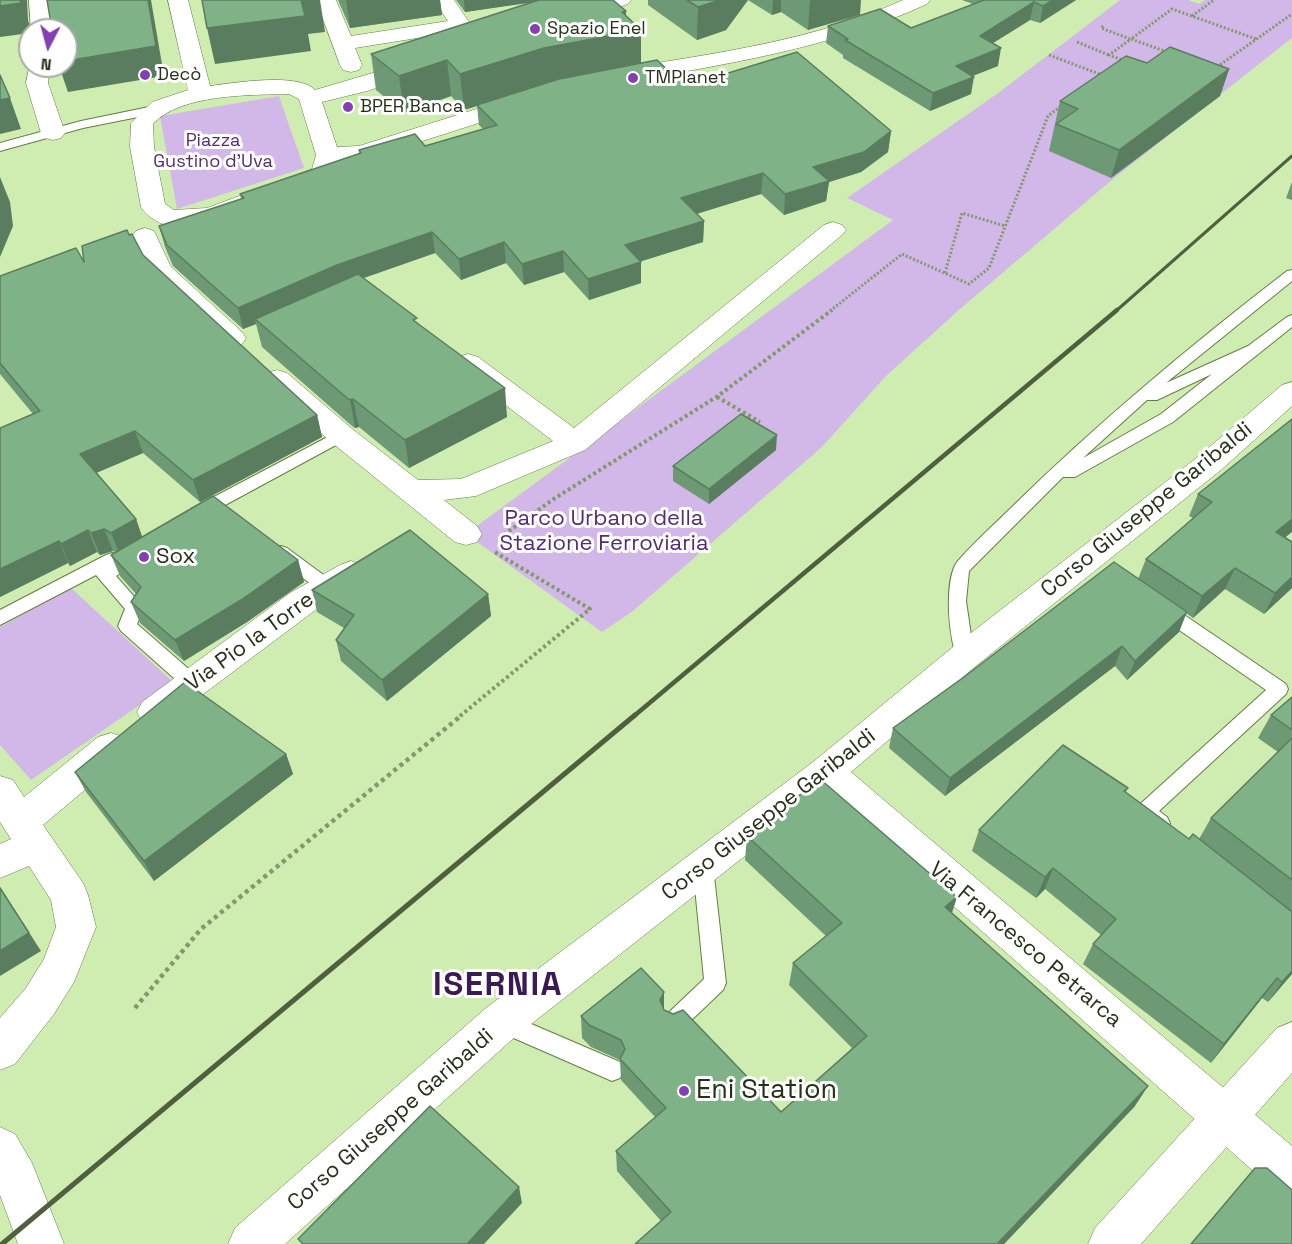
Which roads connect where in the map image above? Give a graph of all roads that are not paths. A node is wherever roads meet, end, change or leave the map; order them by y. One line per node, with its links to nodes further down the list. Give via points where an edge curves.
1 (39, 0): 7 (street)
2 (178, 0): 15 (street)
3 (326, 0): 9 (street)
4 (444, 0): 9 (street, via 461,25)
5 (920, 0): 13 (street, via 858,25 780,47)
6 (607, 2): 8 (street)
7 (41, 18)
8 (547, 24)
9 (343, 44): 14 (street)
10 (436, 61): 14 (street)
11 (216, 69): 15 (street)
12 (38, 78): 19 (street)
13 (599, 81)
14 (359, 86): 17 (street)
15 (211, 94): 17 (street, via 290,87 304,91); 18 (street, via 164,104)
16 (543, 94): 21 (street, via 372,150)
17 (310, 98): 21 (street)
18 (154, 110): 19 (lane); 22 (street, via 142,123 142,147 153,207)
19 (53, 133): 20 (lane)
20 (0, 147)
21 (328, 155): 22 (street, via 323,173 300,183 211,216)
22 (169, 218): 30 (street, via 134,240 160,270 250,339)
23 (833, 230): 31 (street)
24 (1292, 274): 29 (lane, via 1216,332)
25 (1292, 320): 26 (lane)
26 (1253, 349): 29 (lane); 32 (lane, via 1167,418)
27 (452, 351): 31 (street)
28 (1290, 395): 41 (street, Corso Giuseppe Garibaldi, via 1099,565)
29 (1132, 405): 32 (lane)
30 (341, 435): 33 (street); 34 (lane, via 182,525 221,507)
31 (575, 443): 33 (street, via 465,489)
32 (1040, 489): 41 (lane, via 960,570 957,603)
33 (411, 491): 36 (street)
34 (230, 513)
35 (265, 540): 38 (lane)
36 (476, 541)
37 (382, 554): 38 (street, Via Pio la Torre)
38 (327, 587): 42 (street, Via Pio la Torre)
39 (1146, 598): 45 (lane, via 1279,689 1145,812)
40 (0, 618): 42 (lane, via 152,542 104,575 135,608 127,626)
41 (965, 656): 43 (street, Corso Giuseppe Garibaldi)
42 (192, 683): 44 (street, Via Pio la Torre)
43 (826, 772): 47 (street, Corso Giuseppe Garibaldi); 53 (street, Via Francesco Petrarca)
44 (20, 819): 46 (street, Via Pio la Torre); 51 (street, via 69,895 76,927 60,969 40,1002)
45 (1173, 834)
46 (0, 862)
47 (704, 867): 48 (street, Corso Giuseppe Garibaldi); 49 (lane, via 715,984)
48 (501, 1022): 52 (lane); 57 (street, Corso Giuseppe Garibaldi)
49 (673, 1023)
50 (1292, 1042): 53 (street)
51 (0, 1050)
52 (612, 1070)
53 (1226, 1116): 55 (street, Via Francesco Petrarca); 58 (street)
54 (5, 1174): 56 (street)
55 (1292, 1175)
56 (40, 1244)
57 (251, 1244)
58 (1111, 1244)

